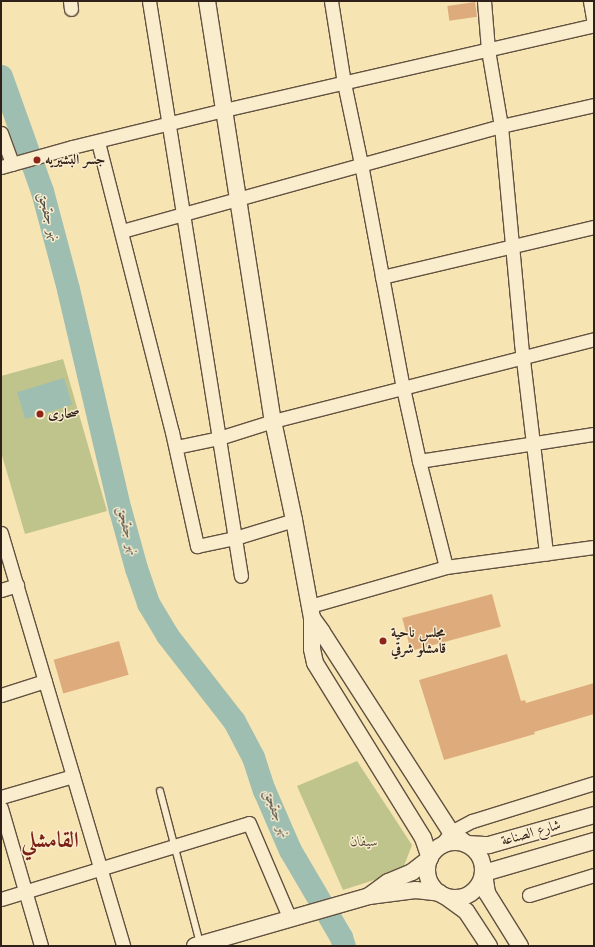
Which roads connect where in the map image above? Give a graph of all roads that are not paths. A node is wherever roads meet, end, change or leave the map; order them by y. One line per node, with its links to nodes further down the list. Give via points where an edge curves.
1 (149, 1): 11 (street)
2 (207, 1): 10 (street)
3 (331, 1): 8 (street)
4 (484, 1): 7 (street)
5 (590, 1): 6 (street)
6 (594, 24): 7 (street)
7 (488, 50): 8 (street); 12 (street)
8 (344, 83): 10 (street); 15 (street)
9 (594, 105): 12 (street)
10 (224, 110): 11 (street); 17 (street)
11 (168, 124): 14 (street); 18 (street)
12 (501, 126): 15 (street); 21 (street)
13 (1, 133): 16 (street)
14 (98, 142): 16 (street); 20 (street)
15 (362, 164): 17 (street); 22 (street)
16 (6, 165)
17 (237, 199): 18 (street); 26 (street)
18 (184, 214): 20 (street); 28 (street)
19 (594, 227): 21 (street)
20 (122, 231): 30 (street, via 129,268)
21 (512, 246): 22 (street); 24 (street)
22 (382, 277): 25 (street)
23 (594, 339): 24 (street)
24 (523, 358): 25 (street); 29 (street)
25 (403, 388): 26 (street); 31 (street)
26 (273, 421): 28 (street); 32 (street)
27 (594, 434): 29 (street)
28 (219, 438): 30 (street); 34 (street)
29 (532, 444): 31 (street); 36 (street)
30 (176, 447): 34 (street, via 197,546)
31 (419, 461): 37 (street)
32 (294, 520): 34 (street); 41 (street)
33 (1, 533): 39 (street)
34 (235, 538): 38 (street)
35 (594, 547): 36 (street)
36 (546, 554): 37 (street)
37 (446, 567): 41 (street)
38 (241, 576)
39 (16, 585): 40 (street); 42 (street)
40 (1, 590)
41 (311, 612): 50 (street); 55 (street, via 315,663 424,838)
42 (45, 681): 43 (street); 44 (street)
43 (1, 694)
44 (73, 776): 47 (street); 56 (street)
45 (594, 783): 50 (street, via 472,821)
46 (160, 791): 54 (lane)
47 (1, 797)
48 (1, 808): 59 (street)
49 (594, 815): 52 (street, شارع الصناعة, via 489,845)
50 (451, 832): 52 (street); 53 (street)
51 (594, 841): 57 (street)
52 (467, 844): 53 (street, via 454,841); 57 (street, via 480,856)
53 (441, 845): 55 (street)
54 (174, 846): 56 (street); 64 (street, via 249,823); 65 (lane)
55 (430, 858): 60 (street, via 427,871 429,880); 62 (street, via 412,872 388,882)
56 (100, 868): 59 (street); 67 (street)
57 (484, 873): 60 (street, via 479,885 470,894 457,898); 69 (street, via 487,893)
58 (594, 875): 61 (street)
59 (25, 892): 63 (street); 66 (street)
60 (442, 894): 62 (street, via 416,890); 68 (street, via 466,911)
61 (529, 895)
62 (369, 896): 64 (street)
63 (1, 899)
64 (295, 918): 65 (street)
65 (202, 945)
66 (41, 946)
67 (123, 946)
68 (489, 946)
69 (520, 946)

